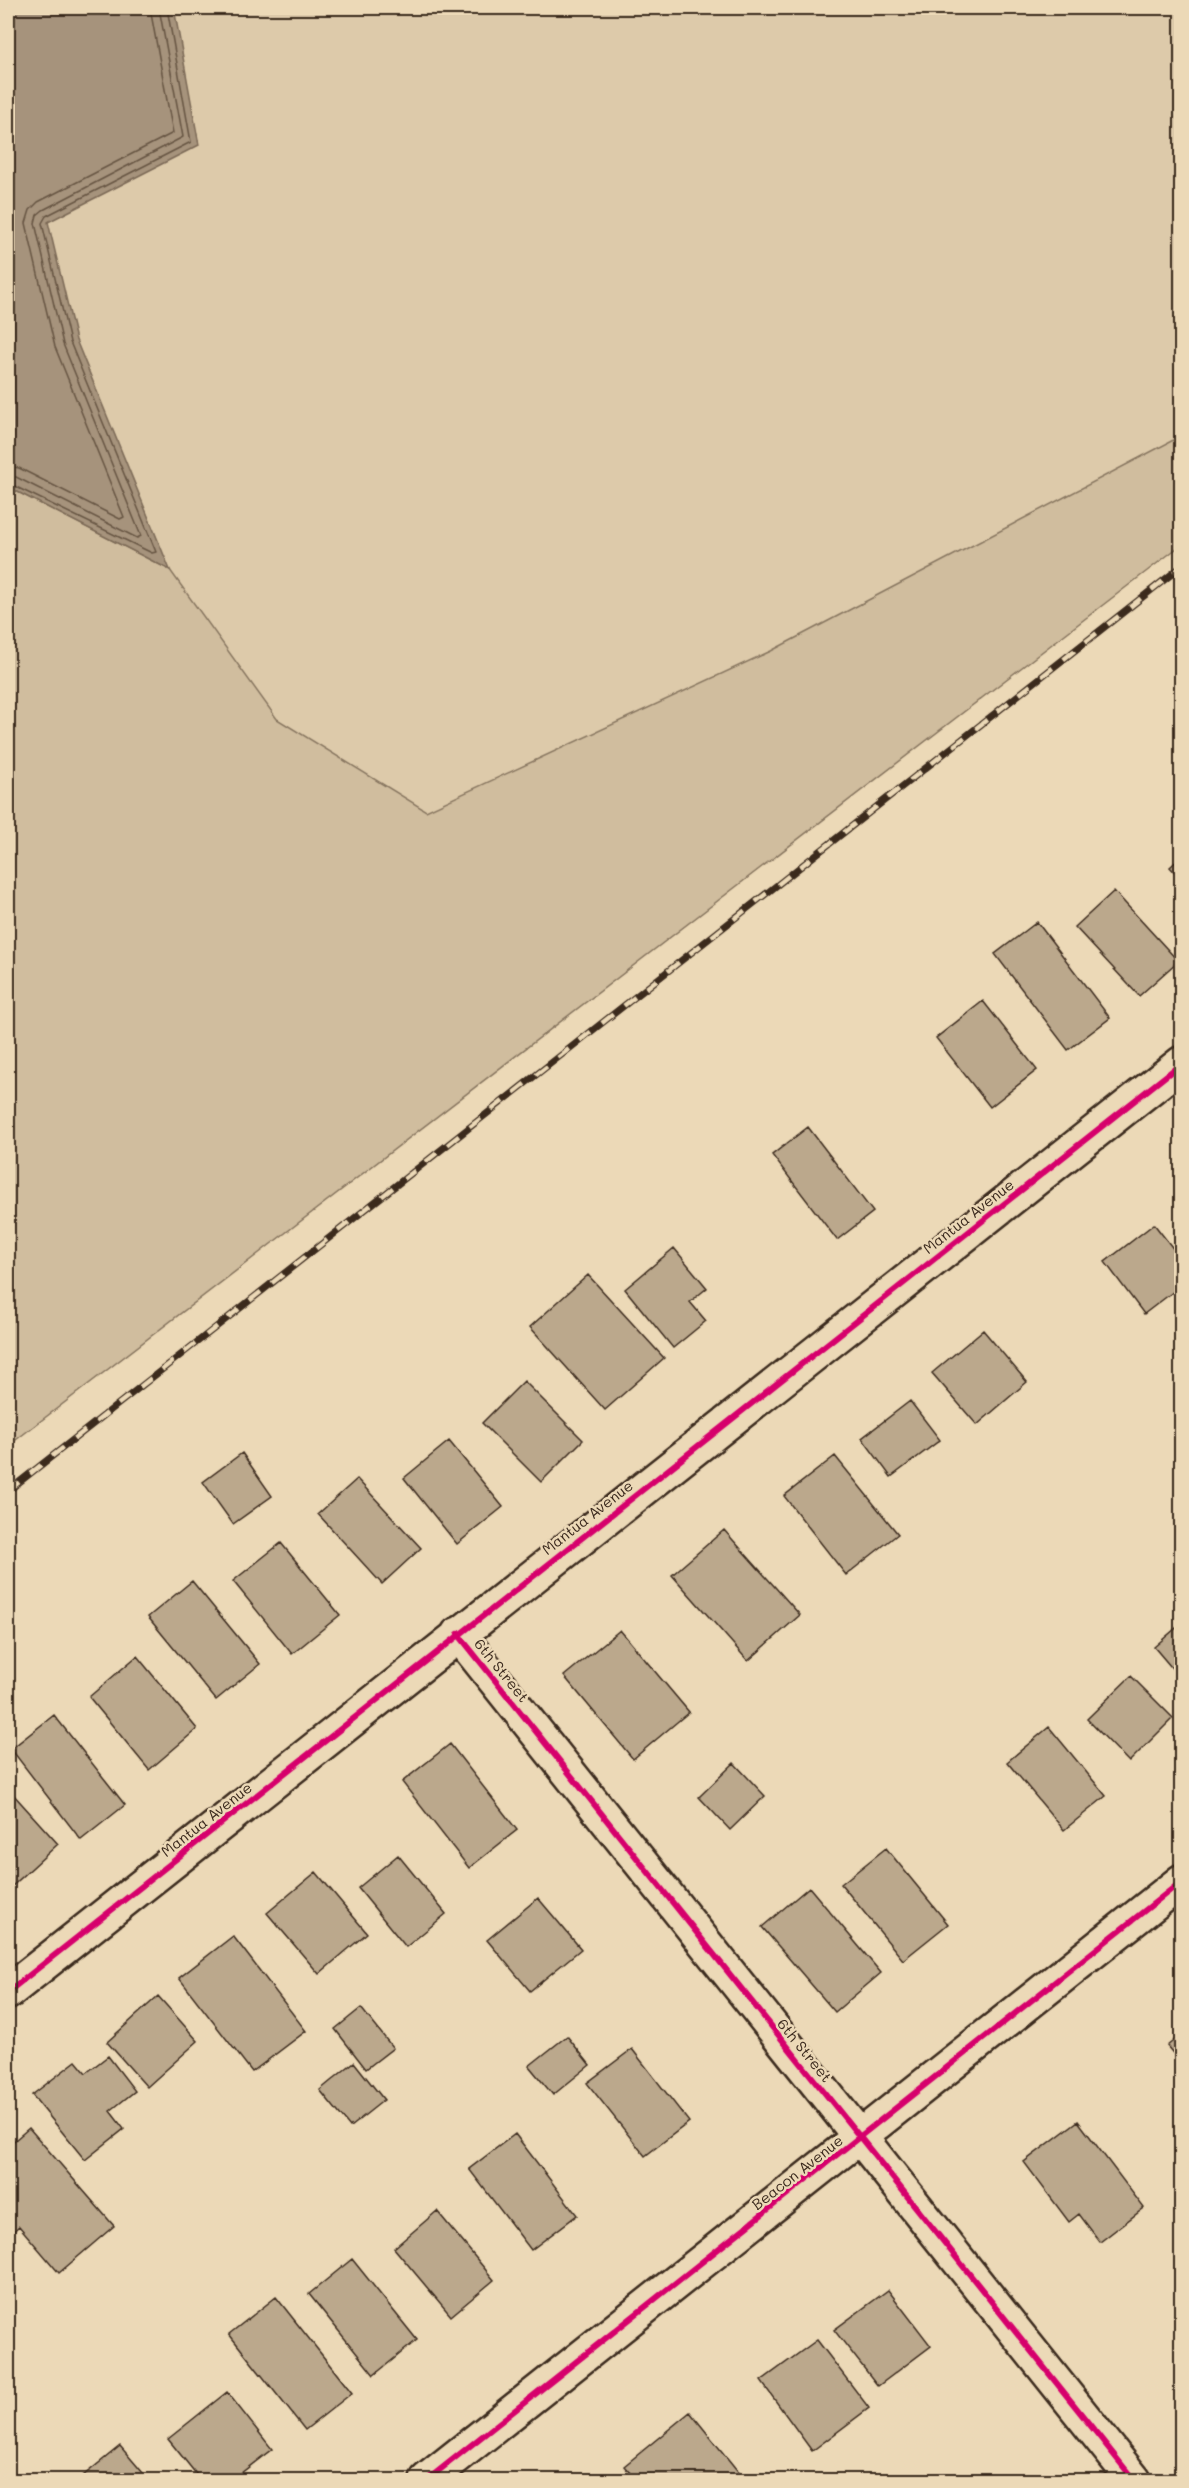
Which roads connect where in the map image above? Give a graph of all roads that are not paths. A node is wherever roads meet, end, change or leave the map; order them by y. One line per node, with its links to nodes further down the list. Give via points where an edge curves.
1 (1182, 1063): 2 (street, Mantua Avenue)
2 (458, 1634): 4 (street, Mantua Avenue); 5 (street, 6th Street)
3 (1182, 1881): 5 (street, Beacon Avenue)
4 (8, 1992)
5 (860, 2137): 6 (street, Beacon Avenue); 7 (street, 6th Street)
6 (428, 2481)
7 (1134, 2481)

